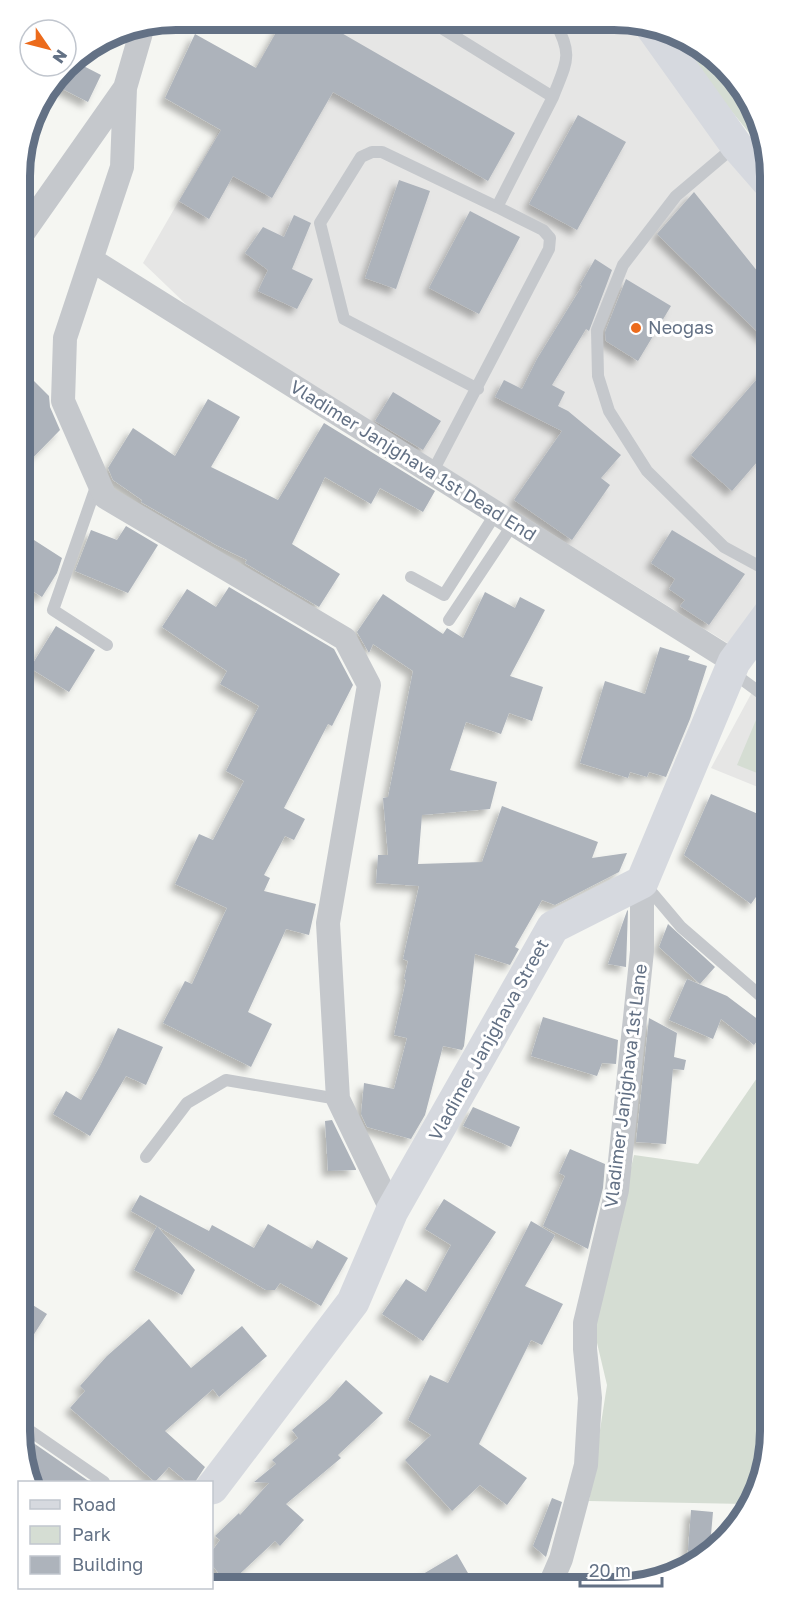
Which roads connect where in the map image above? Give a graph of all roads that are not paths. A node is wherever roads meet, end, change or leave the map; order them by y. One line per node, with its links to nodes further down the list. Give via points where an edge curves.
1 (445, 30): 6 (lane)
2 (559, 30): 6 (lane, via 568,60)
3 (140, 35): 5 (street)
4 (659, 38): 7 (street)
5 (125, 88): 10 (street); 11 (street, via 122,167)
6 (553, 97): 9 (lane)
7 (736, 145): 8 (street); 16 (lane, via 676,196 623,265 597,330 598,376 609,411 647,471 724,547)
8 (760, 172)
9 (497, 207): 12 (lane, via 543,230 550,238 549,249); 12 (lane, via 382,152 372,152 361,157 320,223 344,319)
10 (30, 217)
11 (92, 260): 13 (street, Vladimer Janjghava 1st Dead End); 14 (street, via 65,338 63,401)
12 (478, 389): 13 (lane)
13 (432, 473): 15 (street, Vladimer Janjghava 1st Dead End)
14 (98, 480): 20 (lane, via 53,610); 25 (street, via 105,497 345,639 369,685 328,923)
15 (505, 518): 17 (lane, via 444,595); 18 (lane); 21 (street, Vladimer Janjghava 1st Dead End)
16 (760, 567)
17 (411, 577)
18 (449, 620)
19 (760, 628): 21 (street)
20 (107, 645)
21 (733, 667): 22 (lane); 23 (street)
22 (760, 691)
23 (642, 882): 24 (lane, via 681,927); 27 (street, Vladimer Janjghava Street, via 553,927); 31 (street, Vladimer Janjghava 1st Lane, via 642,951 617,1190 585,1323 590,1398 586,1465)
24 (760, 995)
25 (338, 1099): 26 (lane, via 226,1080 187,1103); 27 (street)
26 (146, 1157)
27 (392, 1211): 30 (street, Vladimer Janjghava Street, via 353,1302)
28 (30, 1431): 29 (lane)
29 (103, 1481)
30 (213, 1487)
31 (553, 1577)

